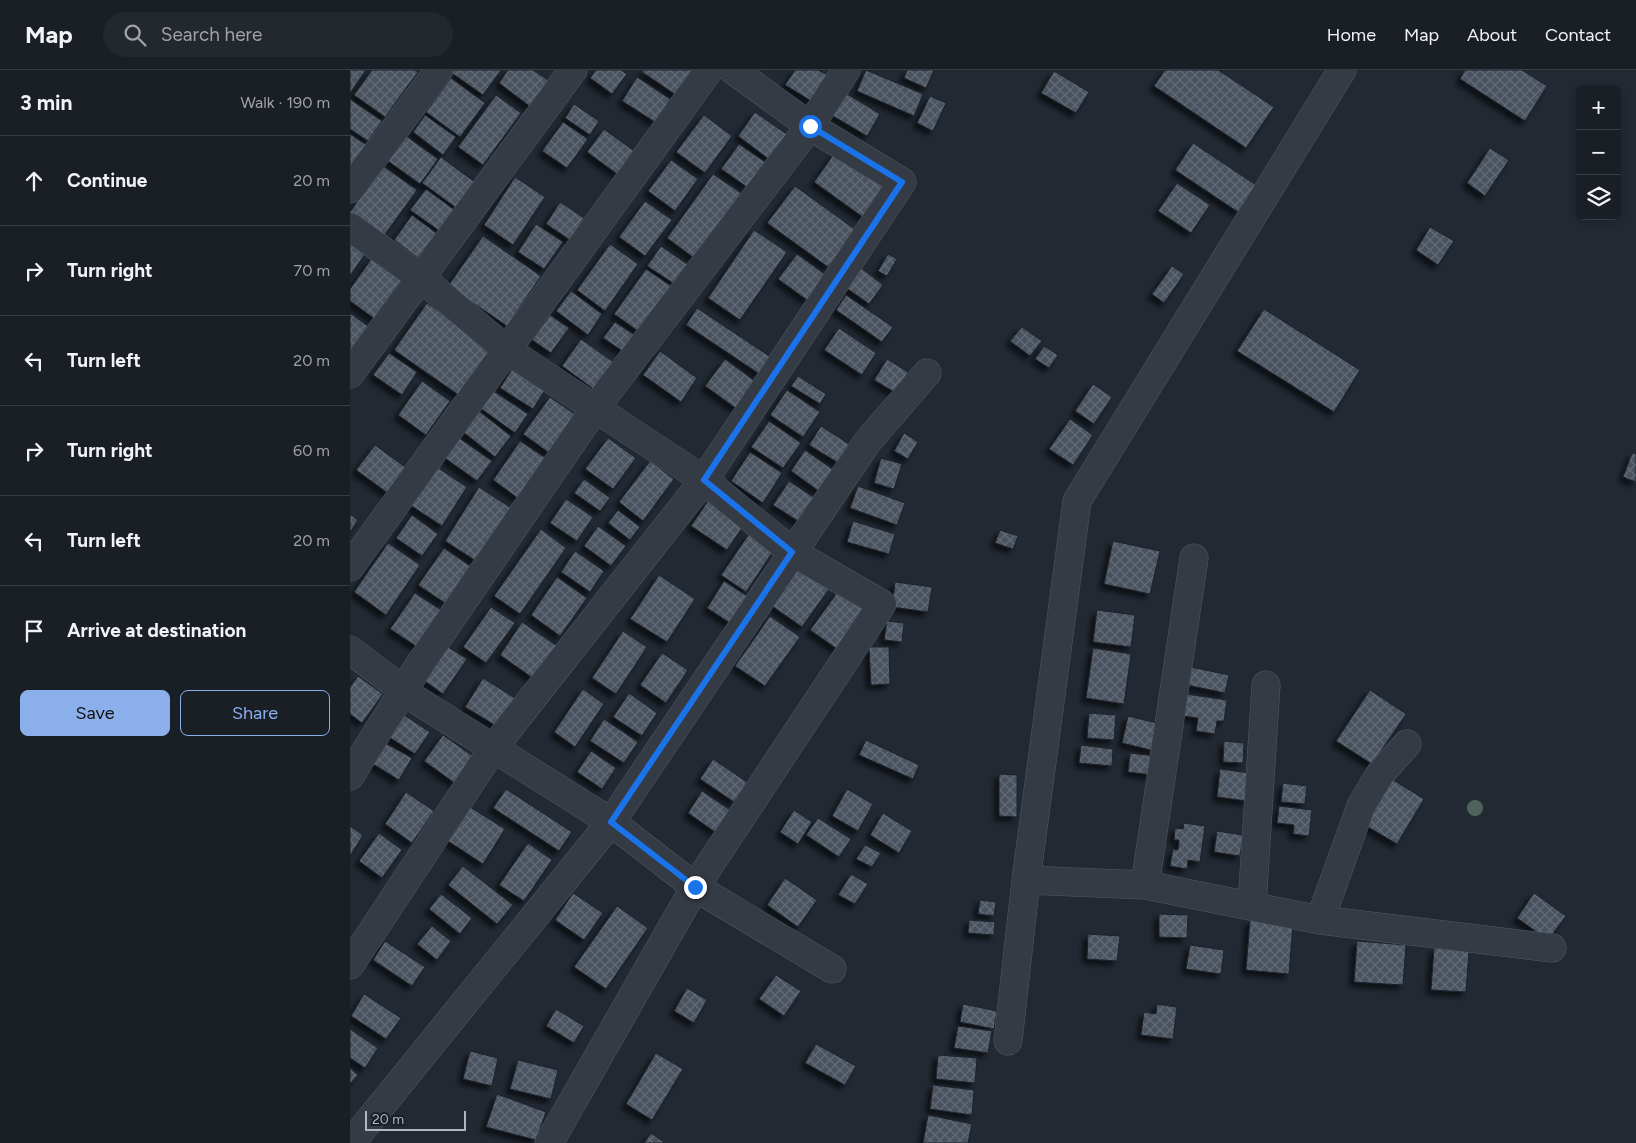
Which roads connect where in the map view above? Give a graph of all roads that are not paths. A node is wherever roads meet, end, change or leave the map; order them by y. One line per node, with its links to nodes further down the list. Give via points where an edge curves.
1 (439, 70): 8 (street)
2 (573, 70): 10 (street)
3 (710, 70): 11 (street)
4 (733, 70): 7 (street)
5 (846, 70): 7 (street)
6 (1342, 70): 26 (street, via 1077,501)
7 (810, 126): 14 (street); 15 (street, via 902,182)
8 (350, 189)
9 (350, 227): 10 (street)
10 (421, 278): 11 (street); 13 (street)
11 (507, 350): 14 (street); 18 (street)
12 (927, 373): 16 (street, via 868,441)
13 (350, 374)
14 (596, 408): 15 (street); 21 (street)
15 (704, 480): 16 (street); 23 (street)
16 (792, 552): 25 (street); 28 (street, via 882,604)
17 (1194, 558): 27 (street)
18 (350, 568)
19 (350, 650): 21 (street)
20 (1266, 685): 29 (street)
21 (403, 691): 23 (street); 24 (street)
22 (1407, 744): 30 (street, via 1380,774 1361,806)
23 (494, 747): 25 (street); 32 (street)
24 (350, 776)
25 (611, 822): 28 (street); 35 (street)
26 (1026, 880): 27 (street); 34 (street)
27 (1145, 884): 29 (street)
28 (695, 887): 33 (street); 36 (street)
29 (1252, 905): 30 (street)
30 (1320, 920): 31 (street)
31 (1552, 948)
32 (350, 965)
33 (832, 969)
34 (1008, 1041)
35 (352, 1143)
36 (549, 1143)

